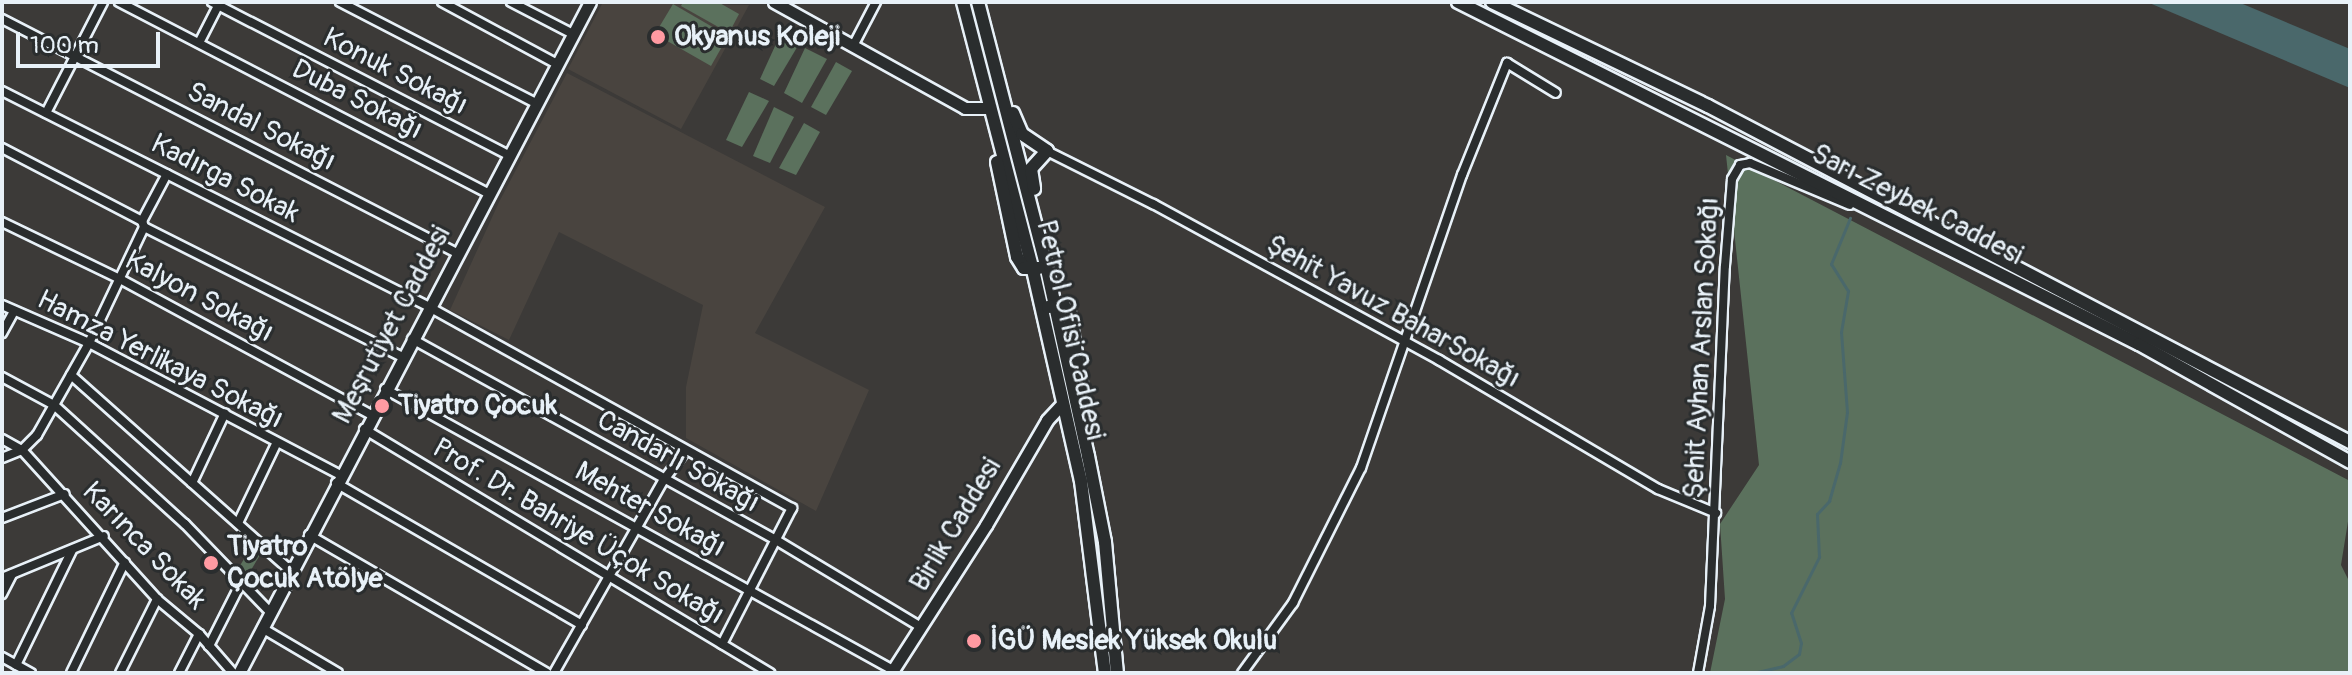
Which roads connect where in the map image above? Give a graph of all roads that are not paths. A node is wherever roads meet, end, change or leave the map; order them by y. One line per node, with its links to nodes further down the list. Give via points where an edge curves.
1 (103, 2): 19 (street)
2 (119, 2): 16 (street, Duba Sokağı)
3 (340, 2): 23 (street)
4 (442, 2): 20 (street)
5 (511, 2): 15 (street)
6 (590, 2): 15 (main road, Meşrutiyet Caddesi)
7 (876, 2): 17 (street)
8 (963, 2): 24 (main road)
9 (978, 2): 18 (main road, Petrol Ofisi Caddesi)
10 (1458, 2): 33 (main road, Sarı Zeybek Caddesi)
11 (1492, 2): 55 (main road, Sarı Zeybek Caddesi, via 1708,106)
12 (217, 3): 16 (street); 28 (street, Konuk Sokağı)
13 (780, 3): 17 (main road)
14 (2, 19): 19 (street, Sandal Sokağı)
15 (573, 34): 20 (main road, Meşrutiyet Caddesi)
16 (199, 43): 30 (street, Duba Sokağı)
17 (853, 46): 24 (main road, via 965,108)
18 (990, 53): 27 (main road, via 1018,128); 35 (main road, Petrol Ofisi Caddesi)
19 (75, 56): 25 (street); 34 (street, Sandal Sokağı)
20 (557, 64): 23 (main road, Meşrutiyet Caddesi)
21 (2, 91): 25 (street, Kadırga Sokak)
22 (1556, 93): 43 (street, via 1507,63)
23 (536, 103): 28 (main road, Meşrutiyet Caddesi)
24 (990, 108): 35 (main road, via 1017,257 1024,268)
25 (46, 113): 29 (street, Kadırga Sokak)
26 (2, 148): 32 (street)
27 (1047, 151): 35 (main road, via 1035,162 1031,177 1049,249); 43 (street, Şehit Yavuz BaharSokağı)
28 (509, 155): 30 (main road, Meşrutiyet Caddesi)
29 (167, 174): 32 (street); 38 (street, Kadırga Sokak)
30 (489, 194): 34 (main road, Meşrutiyet Caddesi)
31 (2, 222): 36 (street, Kalyon Sokağı)
32 (143, 224): 36 (street); 45 (street)
33 (1914, 230): 60 (main road, Sarı Zeybek Caddesi, via 2139,344); 65 (street, Şehit Ayhan Arslan Sokağı, via 1750,163 1735,171 1725,266)
34 (457, 253): 38 (main road, Meşrutiyet Caddesi)
35 (1040, 268): 39 (main road, Petrol Ofisi Caddesi)
36 (120, 279): 44 (street); 52 (street, Kalyon Sokağı)
37 (2, 305): 40 (street, Hamza Yerlikaya Sokağı)
38 (429, 307): 42 (main road, Meşrutiyet Caddesi); 58 (street, Kadırga Sokak)
39 (1048, 307): 49 (main road, Petrol Ofisi Caddesi); 103 (main road, via 1064,306 1069,312 1095,465)
40 (14, 311): 41 (street); 44 (street, Hamza Yerlikaya Sokağı)
41 (2, 333)
42 (412, 339): 45 (main road, Meşrutiyet Caddesi); 62 (street, Candarlı Sokağı)
43 (1404, 342): 65 (street, Şehit Yavuz BaharSokağı, via 1619,468); 104 (street, via 1349,495 1293,603)
44 (89, 343): 46 (street); 51 (street, Hamza Yerlikaya Sokağı)
45 (402, 357): 48 (main road, Meşrutiyet Caddesi)
46 (71, 375): 50 (street); 63 (street)
47 (2, 377): 50 (street)
48 (385, 389): 52 (main road, Meşrutiyet Caddesi); 68 (street, Mehter Sokağı)
49 (1063, 403): 84 (main road, Birlik Caddesi, via 1047,420); 102 (main road, Petrol Ofisi Caddesi, via 1091,543)
50 (54, 405): 57 (street); 78 (street, via 185,524)
51 (225, 413): 56 (street, Hamza Yerlikaya Sokağı); 63 (street)
52 (372, 415): 53 (main road, Meşrutiyet Caddesi)
53 (364, 429): 61 (main road, Meşrutiyet Caddesi); 76 (street, Prof. Dr. Bahriye Üçok Sokağı)
54 (2, 439): 57 (street, Karınca Sokak)
55 (2350, 442)
56 (276, 444): 61 (street, Hamza Yerlikaya Sokağı); 67 (street)
57 (22, 450): 59 (street); 64 (street, Karınca Sokak)
58 (686, 451): 62 (street); 71 (street, Kadırga Sokak, via 792,508)
59 (2, 458)
60 (2350, 462)
61 (338, 479): 69 (main road, Meşrutiyet Caddesi); 83 (street, Hamza Yerlikaya Sokağı)
62 (663, 481): 68 (street); 71 (street, Candarlı Sokağı)
63 (192, 483): 67 (street)
64 (65, 494): 66 (street); 70 (street, Karınca Sokak)
65 (1716, 513): 105 (street, Şehit Ayhan Arslan Sokağı, via 1710,606)
66 (2, 518)
67 (238, 523): 74 (street)
68 (638, 529): 76 (street); 79 (street, Mehter Sokağı)
69 (309, 535): 74 (main road, Meşrutiyet Caddesi); 99 (street)
70 (104, 536): 72 (street); 73 (street, Karınca Sokak)
71 (776, 540): 79 (street); 84 (street, Candarlı Sokağı)
72 (72, 550): 75 (street); 90 (street)
73 (125, 562): 81 (street, Karınca Sokak); 93 (street)
74 (291, 571): 82 (main road, Meşrutiyet Caddesi)
75 (12, 574): 77 (street); 80 (street)
76 (611, 576): 83 (street); 87 (street, Prof. Dr. Bahriye Üçok Sokağı)
77 (2, 578)
78 (241, 583): 82 (street); 88 (street)
79 (751, 591): 87 (street); 91 (street, Mehter Sokağı)
80 (2, 594)
81 (157, 599): 86 (street, Karınca Sokak); 94 (street)
82 (270, 612): 85 (main road, Meşrutiyet Caddesi)
83 (582, 625): 100 (street)
84 (921, 627): 91 (main road, Birlik Caddesi)
85 (262, 628): 97 (main road, Meşrutiyet Caddesi); 98 (street)
86 (199, 634): 88 (street, Karınca Sokak); 95 (street)
87 (722, 644): 101 (street, Prof. Dr. Bahriye Üçok Sokağı)
88 (209, 646): 96 (street, Karınca Sokak)
89 (2, 657): 90 (street)
90 (16, 665): 92 (street)
91 (892, 672)
92 (31, 673)
93 (71, 673)
94 (120, 673)
95 (179, 673)
96 (233, 673)
97 (239, 673)
98 (338, 673)
99 (547, 673)
100 (554, 673)
101 (770, 673)
102 (1105, 673)
103 (1117, 673)
104 (1242, 673)
105 (1698, 673)

